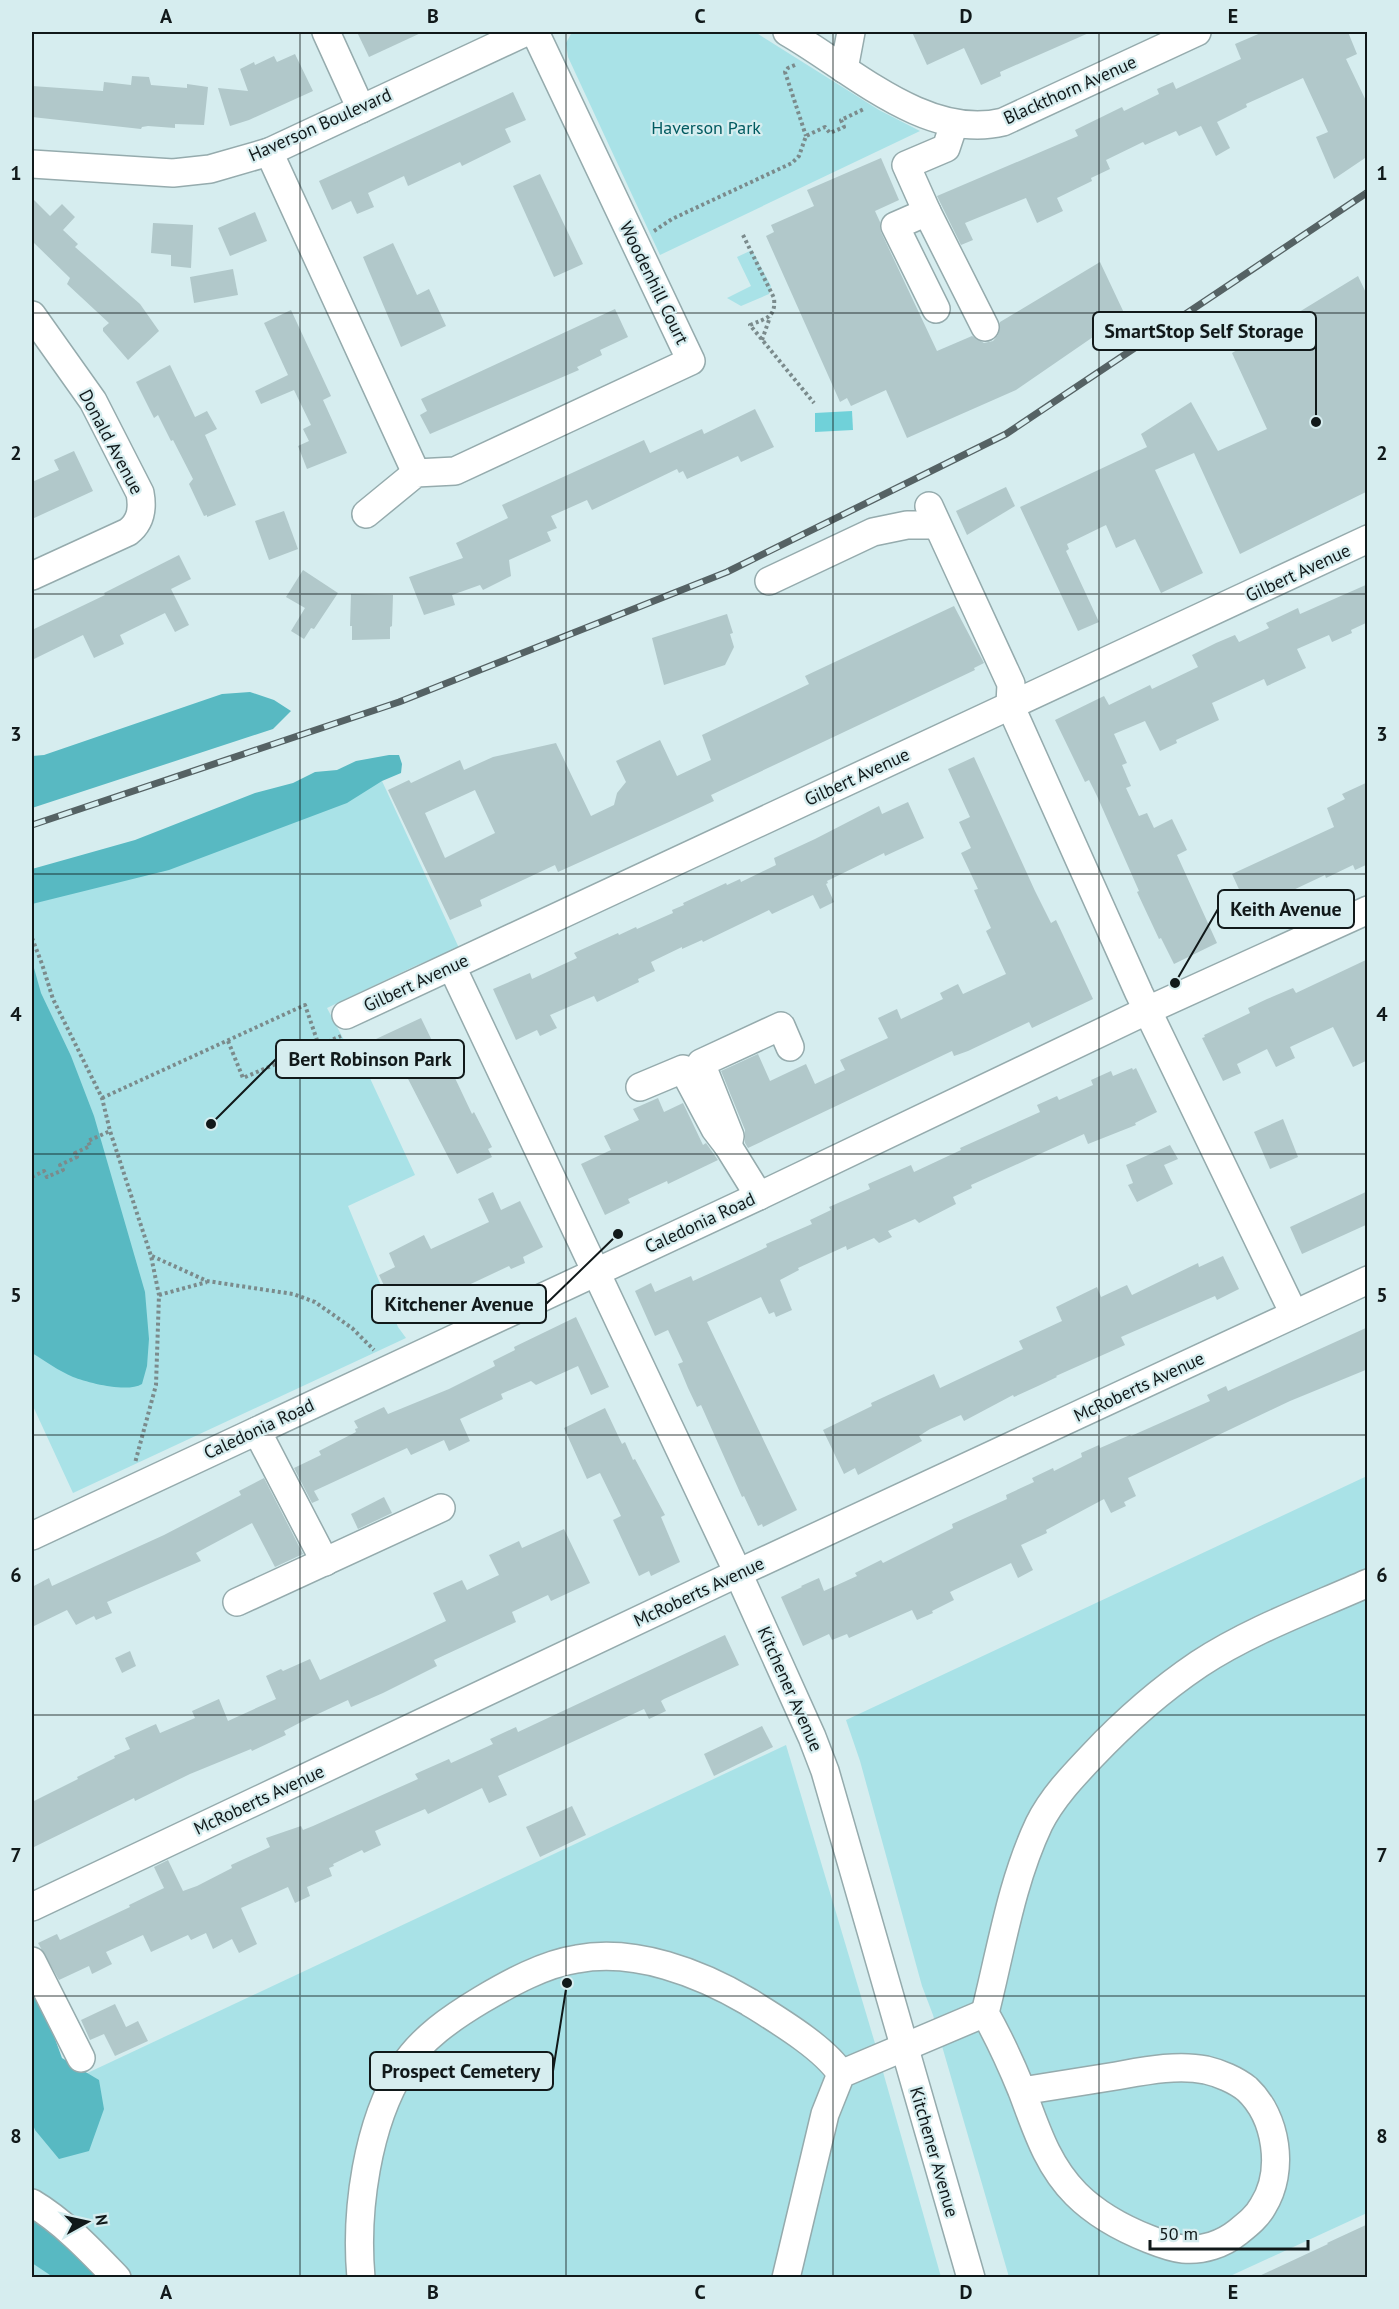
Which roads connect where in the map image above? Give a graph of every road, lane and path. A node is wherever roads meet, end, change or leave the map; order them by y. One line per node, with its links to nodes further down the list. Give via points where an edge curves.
1 (326, 32): 10 (street)
2 (526, 32): 10 (street, Haverson Boulevard)
3 (535, 32): 26 (street, Woodenhill Court, via 692,361 455,471)
4 (787, 32): 8 (street)
5 (851, 32): 8 (street)
6 (1197, 32): 13 (street, Blackthorn Avenue, via 1003,122)
7 (800, 66): 14 (path, via 785,72)
8 (844, 69): 13 (street, Blackthorn Avenue, via 904,105)
9 (860, 105): 12 (path)
10 (361, 109): 15 (street, Haverson Boulevard)
11 (857, 112): 14 (path, via 841,120 844,128 830,133 825,127)
12 (873, 114)
13 (954, 124): 17 (street, via 946,148 906,165)
14 (806, 136): 18 (path, via 792,163 672,219)
15 (269, 152): 16 (street, Haverson Boulevard, via 210,169 173,173); 26 (street)
16 (32, 164)
17 (927, 212): 20 (street, via 895,226); 23 (street)
18 (648, 235)
19 (743, 235): 22 (path, via 774,298)
20 (936, 309)
21 (32, 315): 29 (street, Donald Avenue, via 93,401 140,494 141,513 128,532)
22 (771, 316): 24 (path); 24 (path, via 750,326)
23 (985, 327)
24 (762, 340): 25 (path)
25 (814, 403)
26 (416, 473): 27 (street)
27 (366, 514)
28 (1368, 539): 31 (street, Gilbert Avenue)
29 (32, 576)
30 (769, 581): 31 (street, via 873,532 933,515 1011,684)
31 (1010, 705): 34 (street, Gilbert Avenue); 35 (street)
32 (1368, 910): 35 (street, Caledonia Road)
33 (32, 938): 41 (path, via 53,999)
34 (452, 967): 36 (street, Gilbert Avenue); 47 (street, Kitchener Avenue)
35 (1148, 1010): 45 (street, Caledonia Road); 51 (street)
36 (346, 1015): 38 (path, via 353,1031)
37 (228, 1041): 38 (path, via 243,1078); 38 (path, via 306,1005); 41 (path)
38 (319, 1046)
39 (790, 1047): 43 (street, via 781,1026 701,1063 730,1136)
40 (640, 1087): 43 (street, via 683,1068)
41 (102, 1098): 42 (path)
42 (110, 1131): 44 (path, via 88,1141 90,1146 60,1165 63,1170 47,1177 44,1171); 46 (path)
43 (728, 1146): 45 (street)
44 (32, 1177)
45 (759, 1196): 47 (street, Caledonia Road)
46 (151, 1256): 49 (path); 50 (path)
47 (597, 1270): 53 (street, Caledonia Road); 58 (street, Kitchener Avenue)
48 (1368, 1280): 51 (street, McRoberts Avenue)
49 (207, 1281): 50 (path); 52 (path, via 286,1293 315,1302 352,1328)
50 (159, 1295): 54 (path, via 156,1384)
51 (1294, 1314): 58 (street, McRoberts Avenue)
52 (378, 1354)
53 (257, 1431): 54 (street, Caledonia Road); 57 (street)
54 (128, 1491): 56 (street, Caledonia Road)
55 (441, 1508): 57 (street)
56 (32, 1536)
57 (325, 1562): 60 (street)
58 (738, 1573): 61 (street, McRoberts Avenue); 64 (street, Kitchener Avenue, via 825,1771)
59 (1368, 1582): 63 (street, via 1201,1663 1143,1705 1074,1775 1049,1807 1030,1846)
60 (237, 1602)
61 (32, 1907)
62 (32, 1961): 65 (street)
63 (985, 2013): 64 (street); 67 (street)
64 (904, 2046): 66 (street); 72 (street, Kitchener Avenue)
65 (81, 2058)
66 (841, 2074): 70 (street, via 833,2061 757,2007 732,1992 672,1968 642,1960 597,1957 576,1959 533,1973 455,2017 423,2042 403,2068 387,2099 366,2174 360,2235); 71 (street, via 825,2114)
67 (1022, 2091): 67 (street, via 1186,2068 1226,2077 1246,2089 1271,2128 1275,2151 1272,2188 1253,2220 1218,2245 1184,2249 1124,2229 1091,2208 1060,2175 1039,2136)
68 (32, 2203): 69 (street)
69 (117, 2277)
70 (361, 2277)
71 (786, 2277)
72 (971, 2277)

